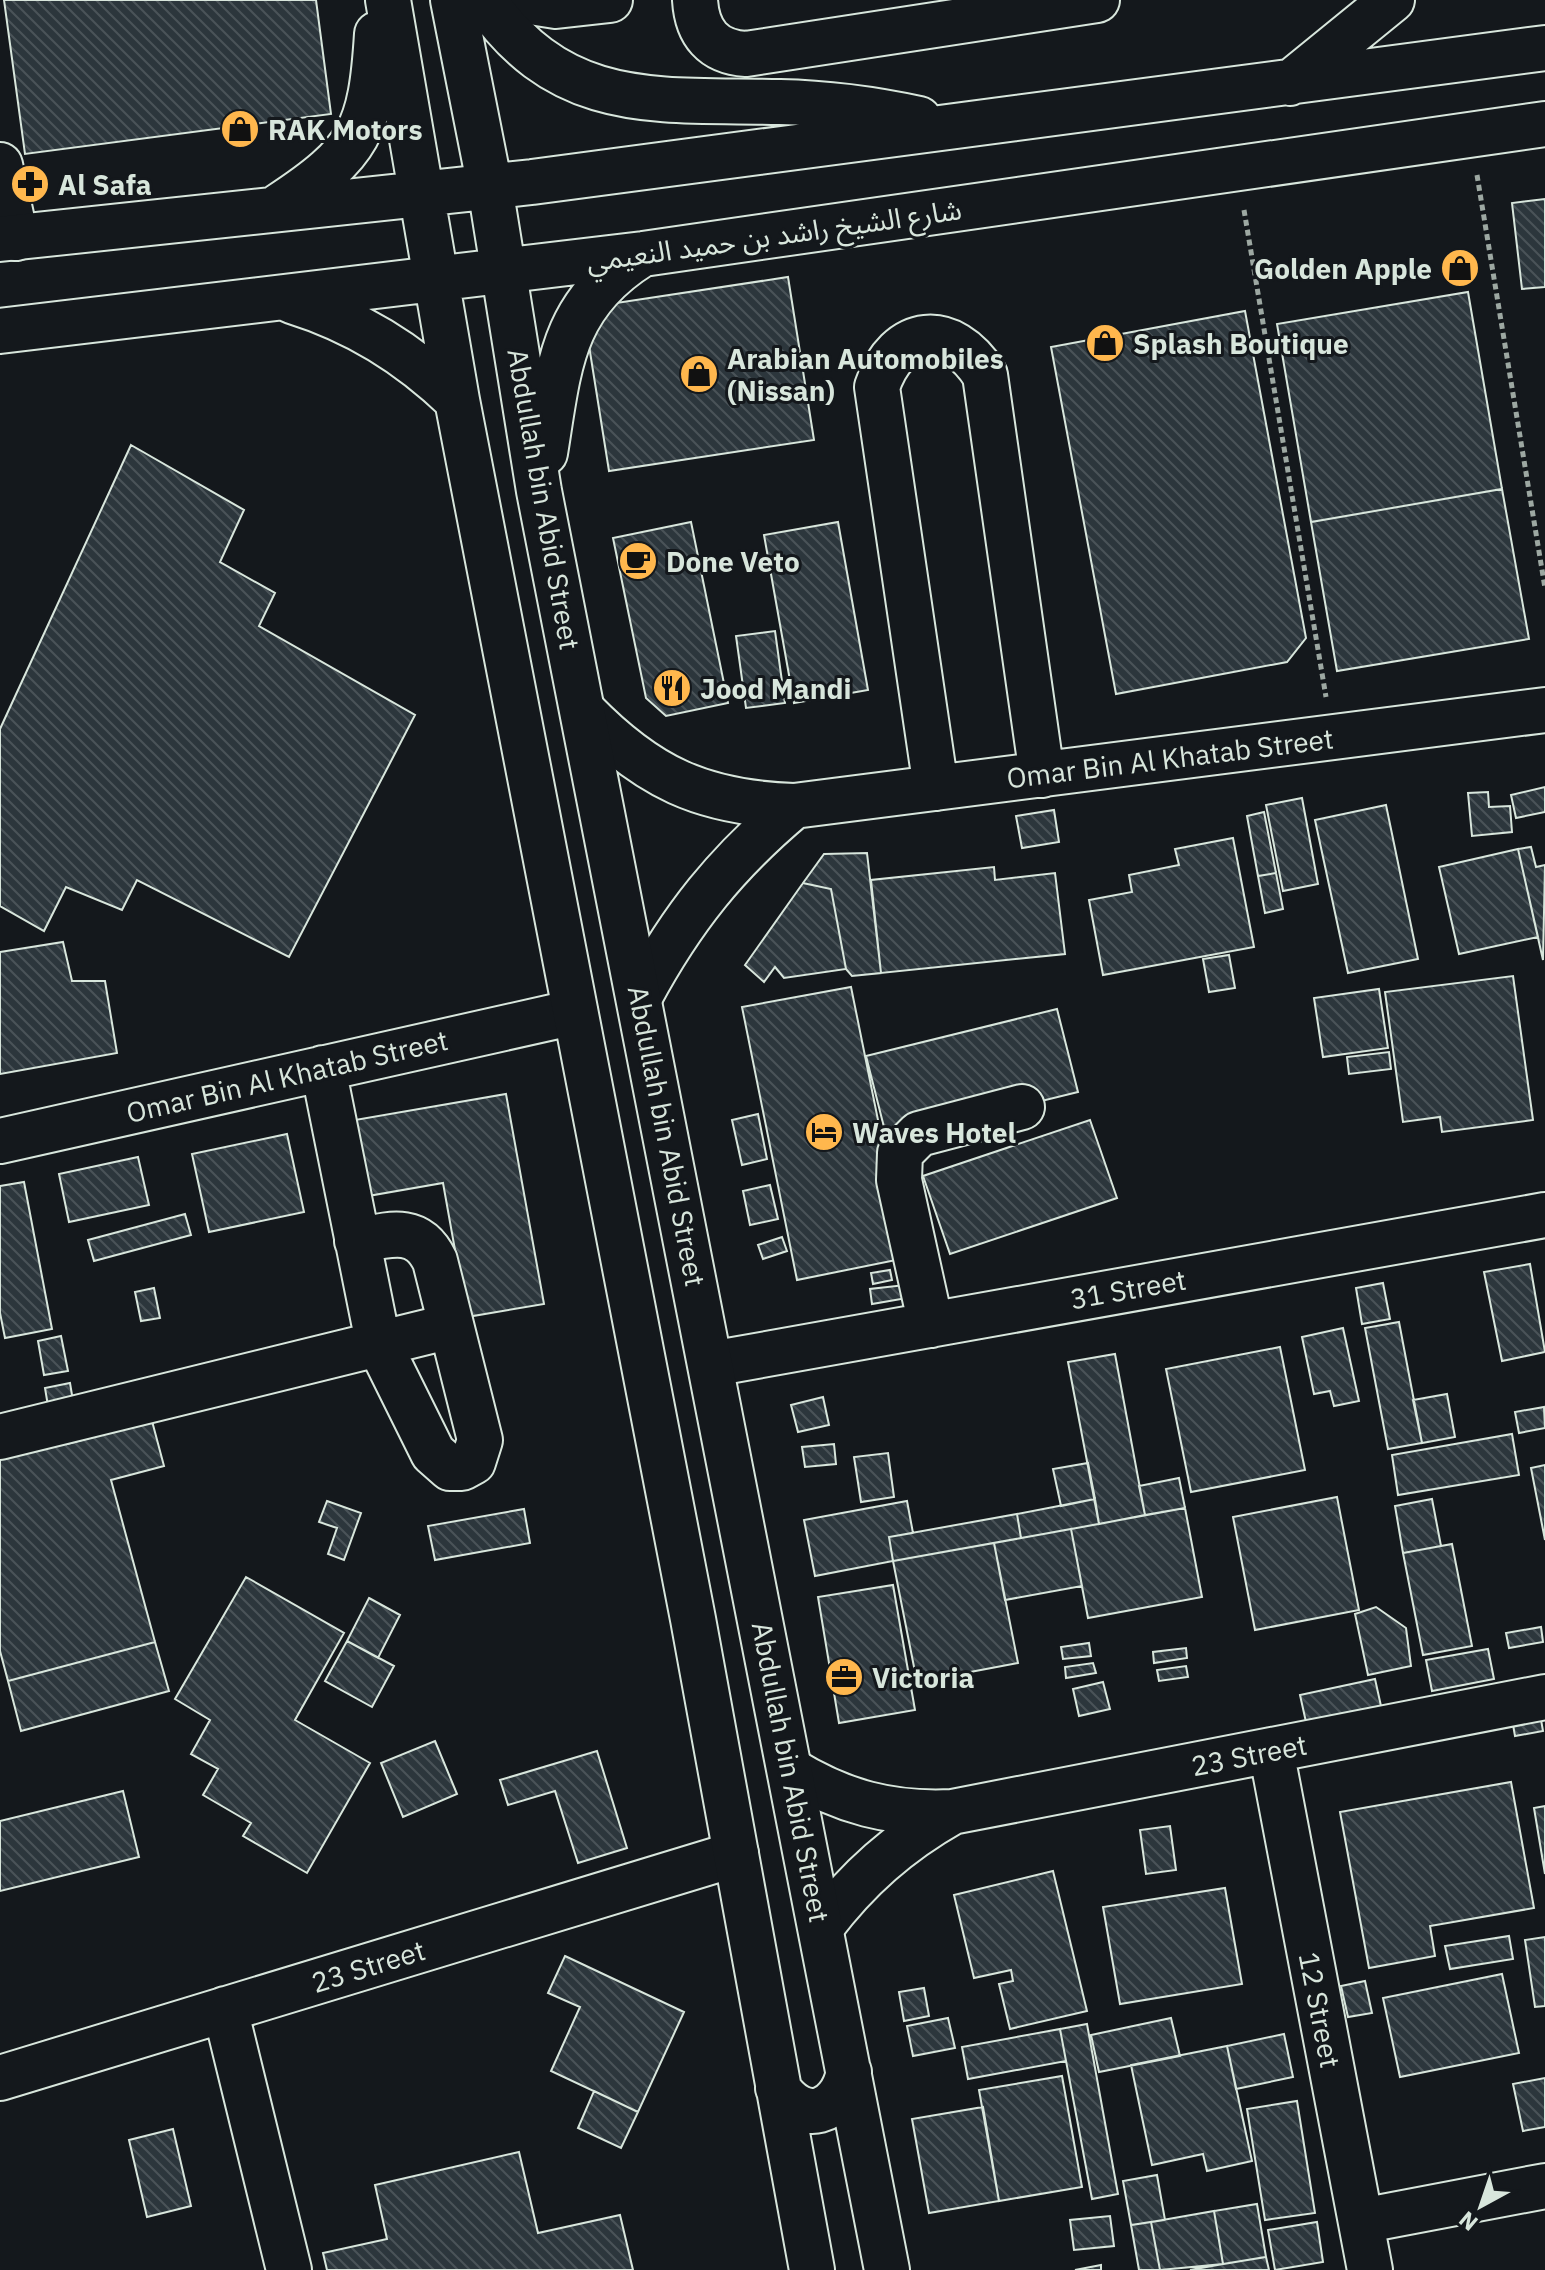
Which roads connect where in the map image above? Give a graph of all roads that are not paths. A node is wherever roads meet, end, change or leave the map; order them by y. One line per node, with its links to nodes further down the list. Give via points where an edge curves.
1 (380, 0): 17 (main road, via 370,108 359,135 321,178)
2 (388, 0): 16 (main road)
3 (453, 0): 15 (main road, Abdullah bin Abid Street)
4 (484, 0): 13 (main road, via 513,37 548,65 608,93 644,100 814,103)
5 (518, 0): 6 (main road, via 556,6)
6 (610, 0)
7 (695, 0): 8 (main road, via 700,30 712,44 728,53 746,54)
8 (1097, 0)
9 (1392, 0): 11 (main road)
10 (1545, 48): 11 (main road)
11 (1290, 83): 13 (main road)
12 (1545, 124): 19 (main road, شارع الشيخ راشد بن حميد النعيمي)
13 (957, 126): 15 (main road)
14 (0, 165): 18 (main road)
15 (490, 187): 16 (main road); 20 (main road, Abdullah bin Abid Street)
16 (421, 193): 17 (main road); 21 (main road)
17 (273, 209): 18 (main road)
18 (8, 238)
19 (643, 254): 20 (main road, شارع الشيخ راشد بن حميد النعيمي); 25 (main road, via 599,287 569,333)
20 (504, 270): 21 (main road, شارع الشيخ راشد بن حميد النعيمي); 25 (main road, Abdullah bin Abid Street)
21 (435, 278): 22 (main road, شارع الشيخ راشد بن حميد النعيمي); 24 (main road)
22 (286, 299): 23 (main road, شارع الشيخ راشد بن حميد النعيمي); 24 (main road, via 324,311 395,348)
23 (0, 331)
24 (457, 400): 32 (main road)
25 (539, 491): 27 (main road, Abdullah bin Abid Street)
26 (1545, 710): 28 (main road, Omar Bin Al Khatab Street)
27 (583, 711): 30 (main road, Omar Bin Al Khatab Street, via 617,746 656,773 700,793 747,804); 31 (main road, Abdullah bin Abid Street)
28 (1042, 775): 29 (main road, Omar Bin Al Khatab Street); 29 (main road, via 985,375 971,354 950,340 926,338 903,346 885,364 877,387)
29 (936, 788): 30 (main road, Omar Bin Al Khatab Street)
30 (794, 806): 31 (main road, via 721,873)
31 (640, 996): 41 (main road, Abdullah bin Abid Street)
32 (575, 1012): 33 (main road, Omar Bin Al Khatab Street); 44 (main road)
33 (323, 1068): 35 (main road, Omar Bin Al Khatab Street); 37 (main road)
34 (1022, 1107): 38 (main road, via 919,1134 900,1153 899,1180)
35 (0, 1141)
36 (1545, 1215): 38 (main road, 31 Street)
37 (357, 1241): 39 (main road, via 395,1232 419,1239 435,1261); 40 (main road)
38 (931, 1325): 41 (main road, 31 Street)
39 (451, 1326): 40 (main road); 40 (main road, via 480,1440 473,1462 462,1468 450,1468 433,1453)
40 (378, 1342): 42 (main road)
41 (711, 1364): 43 (main road, Abdullah bin Abid Street)
42 (0, 1437)
43 (758, 1604): 44 (main road, via 746,1593 729,1589 699,1604); 47 (main road, Abdullah bin Abid Street)
44 (693, 1619): 49 (main road)
45 (1545, 1697): 46 (main road, 23 Street)
46 (1271, 1750): 48 (main road, 23 Street); 56 (main road, 12 Street)
47 (790, 1770): 48 (main road, 23 Street, via 820,1788 884,1810); 50 (main road, Abdullah bin Abid Street)
48 (952, 1812): 50 (main road, 23 Street, via 884,1857)
49 (736, 1854): 51 (main road, 23 Street); 54 (main road)
50 (821, 1927): 52 (main road, Abdullah bin Abid Street)
51 (225, 2009): 53 (main road, 23 Street); 57 (main road)
52 (849, 2072): 54 (main road, via 846,2088 827,2108 798,2108); 59 (main road, Abdullah bin Abid Street)
53 (0, 2078)
54 (778, 2088): 58 (main road)
55 (1545, 2186): 56 (main road)
56 (1361, 2221): 60 (main road, 12 Street)
57 (289, 2270)
58 (812, 2270)
59 (887, 2270)
60 (1370, 2270)

